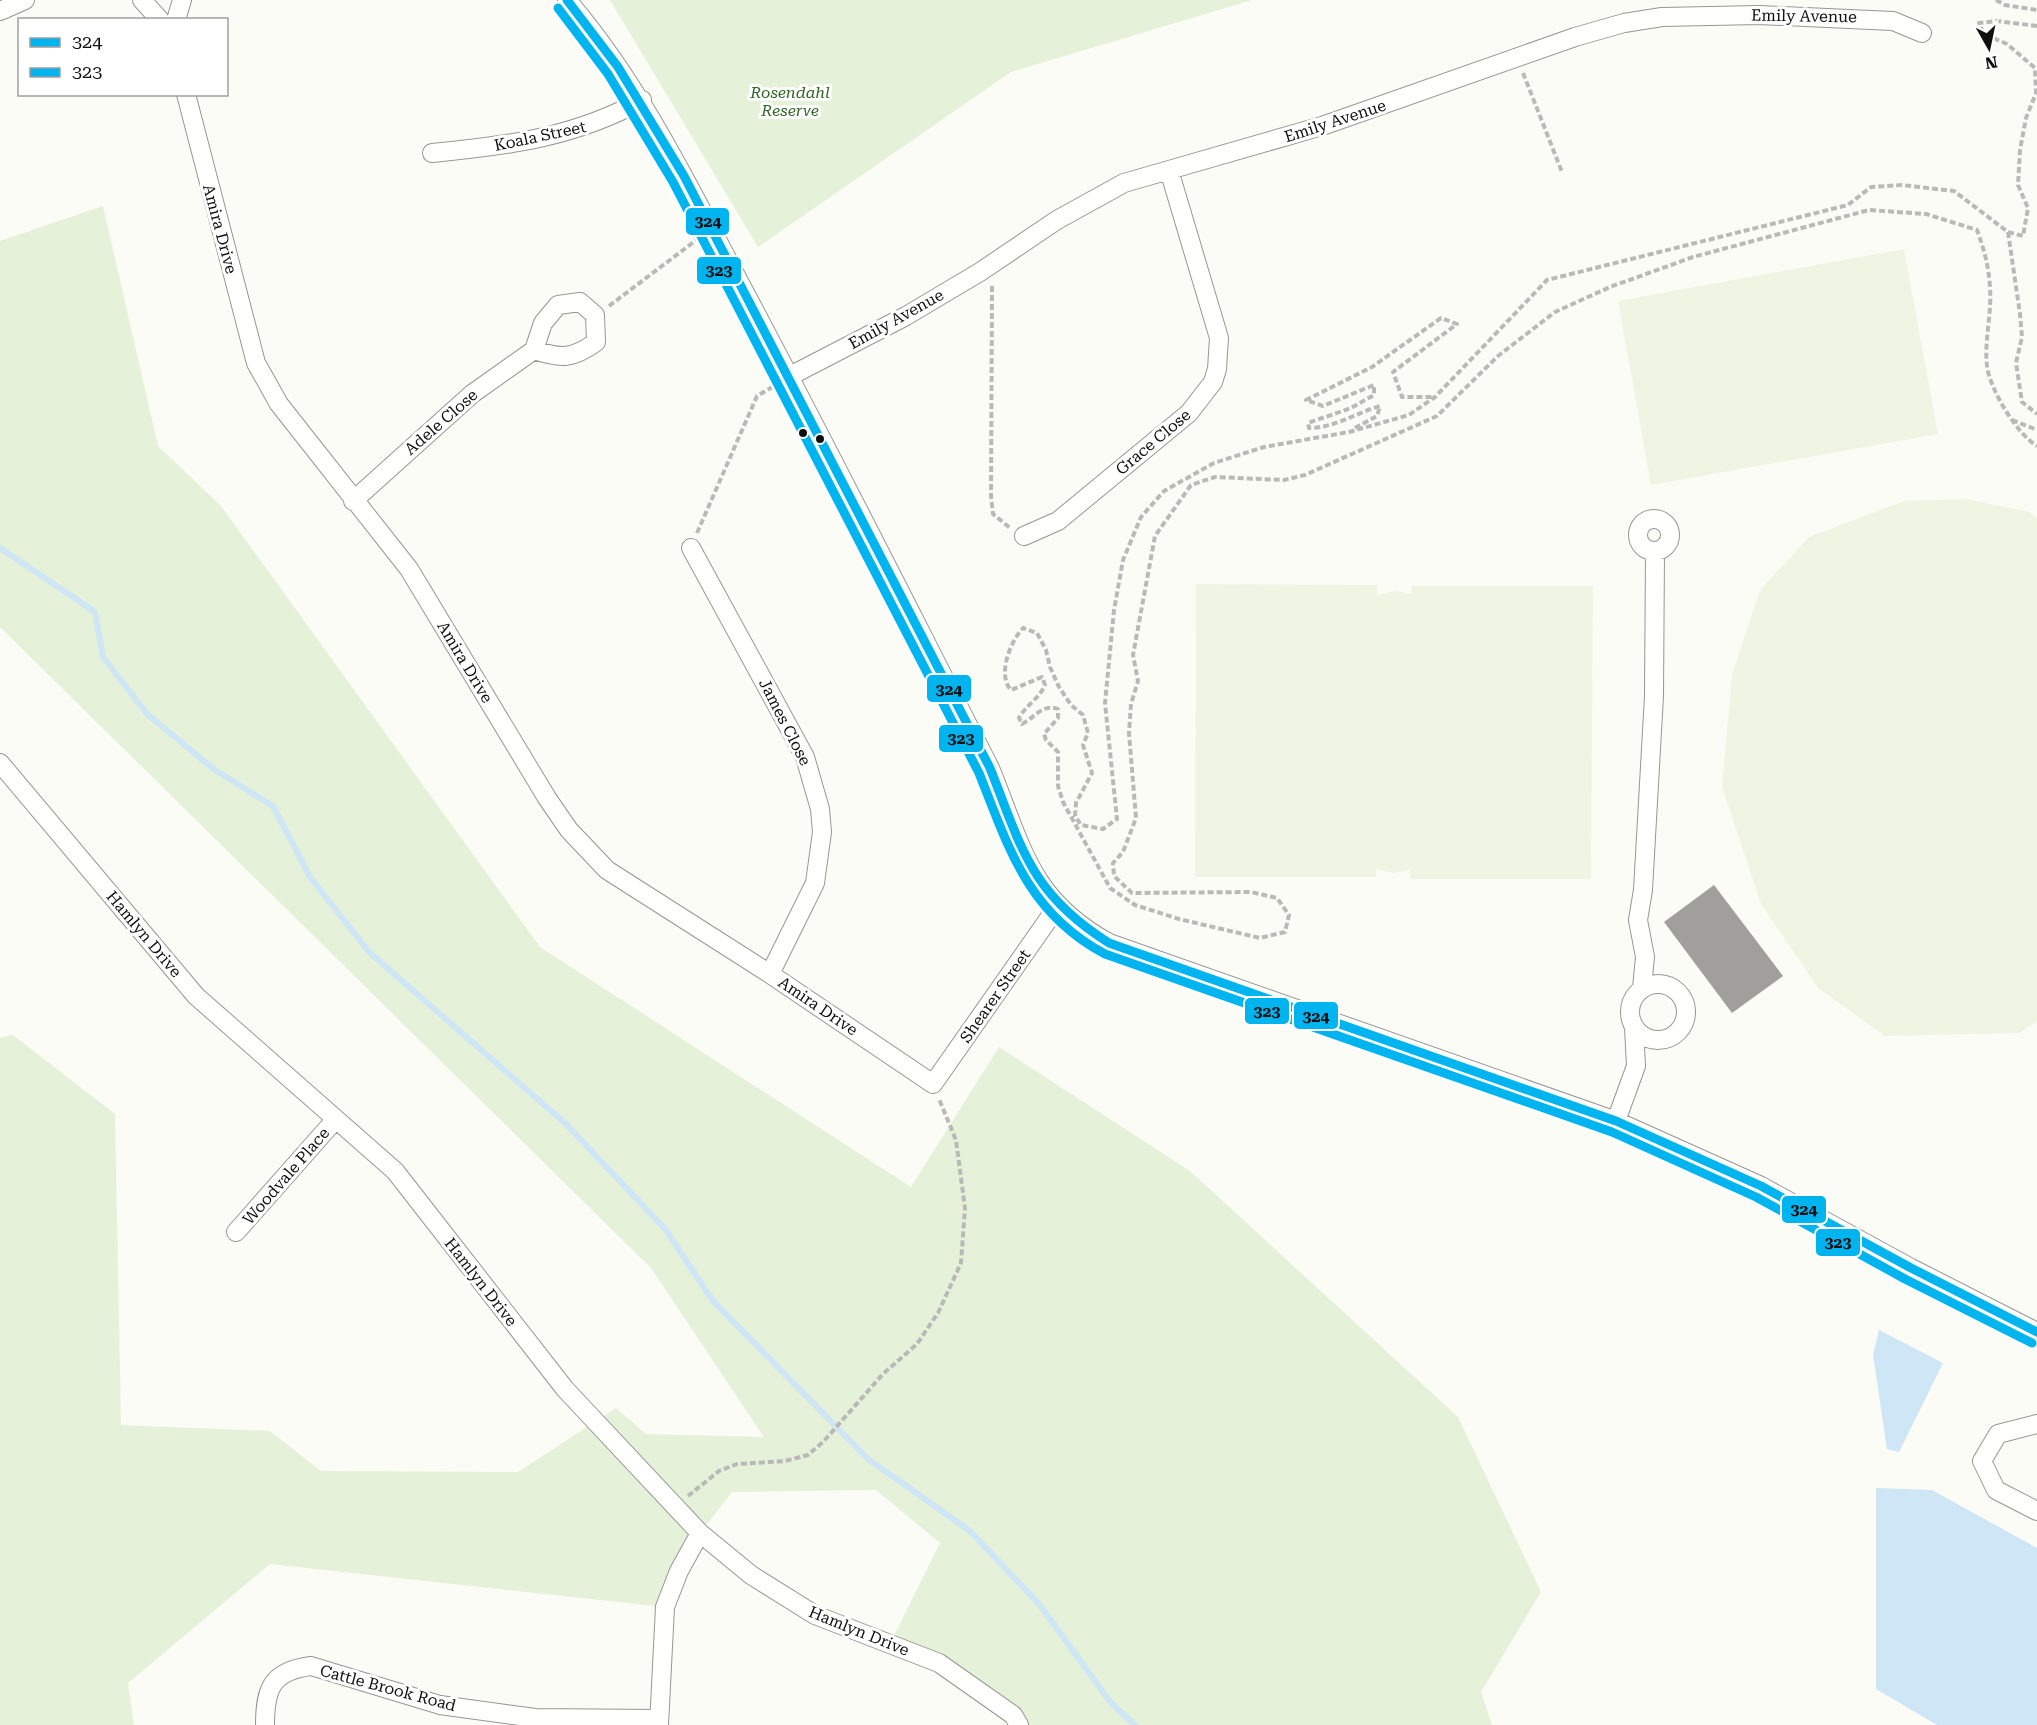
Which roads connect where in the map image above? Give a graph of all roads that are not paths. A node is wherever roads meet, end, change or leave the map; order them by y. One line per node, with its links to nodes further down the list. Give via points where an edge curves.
1 (25, 0): 5 (street)
2 (142, 0): 6 (street)
3 (182, 0): 7 (street)
4 (567, 0): 10 (street)
5 (0, 11)
6 (158, 18)
7 (177, 18)
8 (1922, 33): 12 (street, Emily Avenue, via 1893,21 1869,18 1759,15 1662,17 1624,23 1322,126)
9 (187, 96): 15 (street, Amira Drive, via 256,363 279,404)
10 (642, 100): 11 (street, Koala Street, via 583,128 537,140); 14 (street)
11 (432, 153)
12 (1169, 170): 14 (street, Emily Avenue, via 1125,183 1090,200 906,316); 16 (street, Grace Close, via 1219,338 1213,382 1189,413 1058,521)
13 (534, 350): 13 (street, via 543,322 558,305 580,302 595,315 596,342 579,354 554,357); 15 (street, Adele Close, via 472,394)
14 (790, 376): 20 (street, via 990,768 1033,873)
15 (353, 501): 22 (street, Amira Drive, via 409,569 547,798 585,849 644,896)
16 (1024, 536)
17 (691, 548): 22 (street, James Close, via 805,757 820,809 822,832 814,883)
18 (1654, 552): 21 (street, via 1654,696 1638,920)
19 (0, 763): 29 (street, Hamlyn Drive, via 196,996)
20 (1057, 907): 28 (street, Shearer Street); 30 (street, via 1101,939 1157,962)
21 (1645, 957): 23 (street); 24 (street)
22 (770, 974): 28 (street, Amira Drive)
23 (1668, 985): 24 (street); 26 (street, via 1681,996 1686,1012 1680,1029)
24 (1642, 988): 25 (street, via 1631,1002 1630,1020)
25 (1635, 1028): 26 (street, via 1649,1039); 27 (street)
26 (1666, 1039): 27 (street)
27 (1636, 1066): 30 (street)
28 (933, 1084)
29 (335, 1120): 31 (street, Woodvale Place); 35 (street, Hamlyn Drive, via 395,1171 565,1389)
30 (1616, 1121): 32 (street, via 1761,1186)
31 (236, 1232)
32 (2037, 1332)
33 (2037, 1424): 34 (street, via 1998,1434 1982,1461 1996,1490)
34 (2037, 1511)
35 (700, 1533): 36 (street, via 665,1607); 38 (street, Hamlyn Drive, via 751,1575 815,1615 939,1663 1013,1715)
36 (659, 1722): 37 (street, Cattle Brook Road, via 535,1718 440,1705 311,1666 290,1669 272,1683 265,1700)
37 (265, 1725)
38 (1019, 1725)

